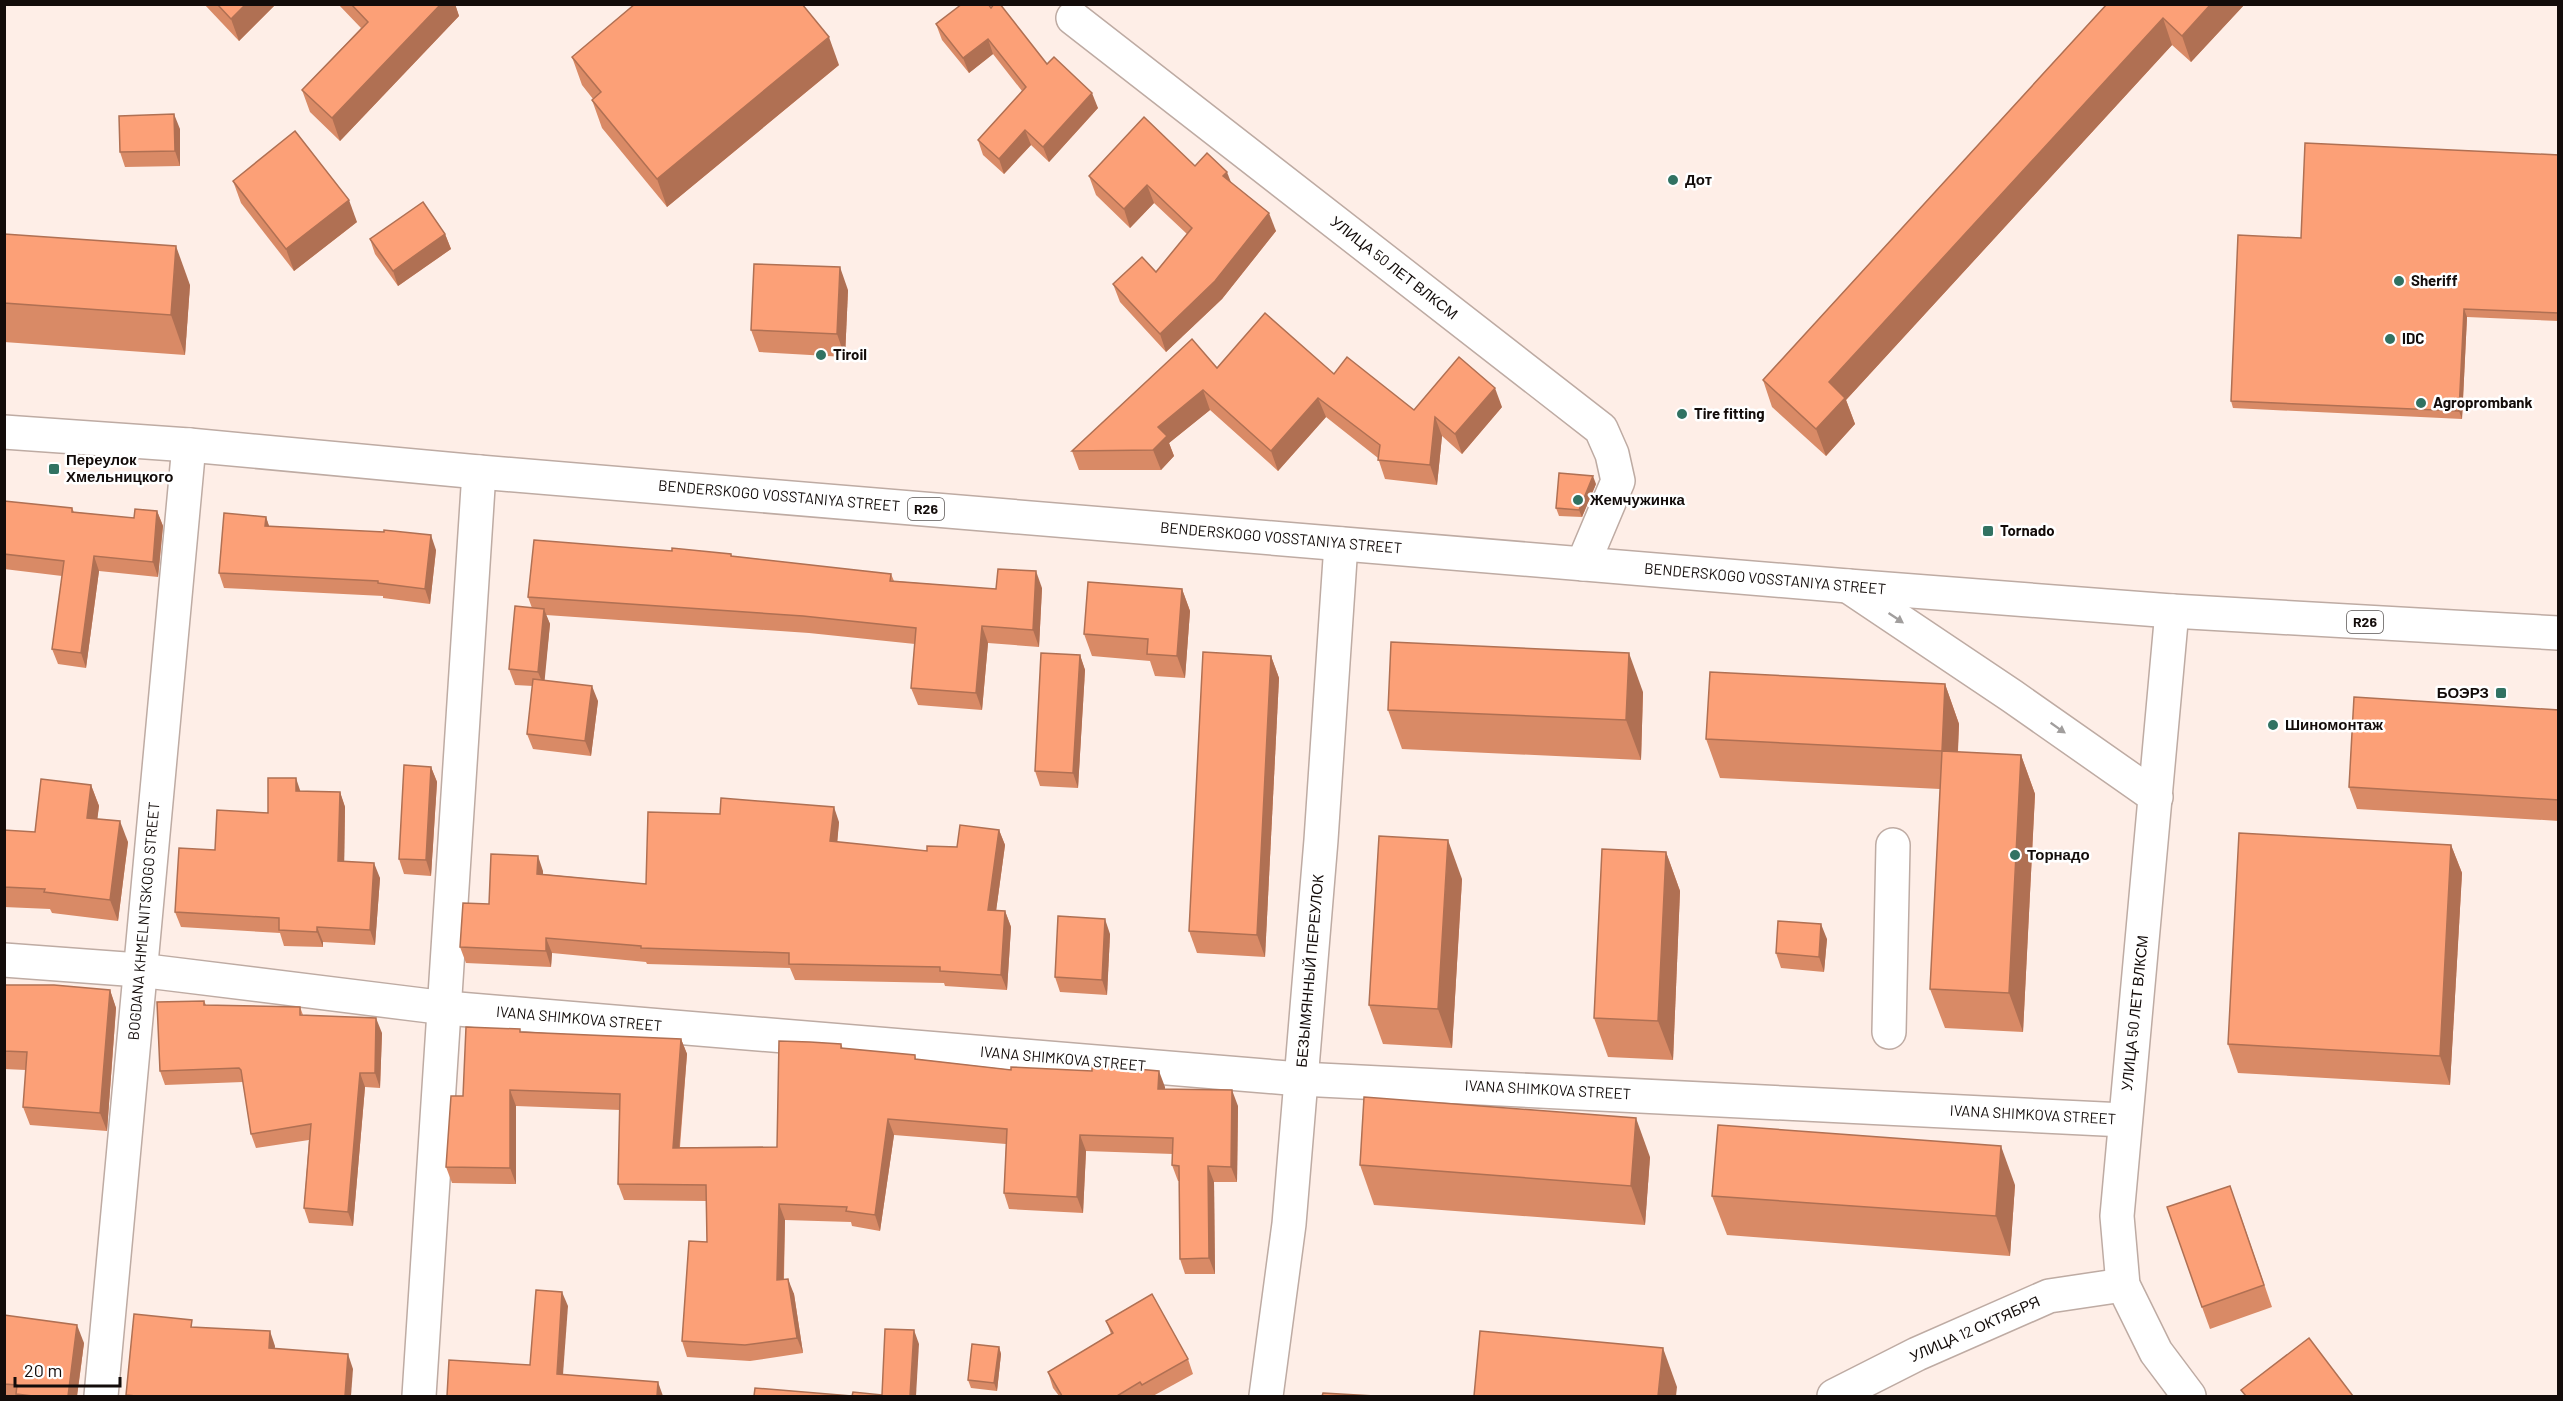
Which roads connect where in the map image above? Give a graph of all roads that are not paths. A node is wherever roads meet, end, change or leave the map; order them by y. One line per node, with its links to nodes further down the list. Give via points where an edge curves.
1 (1073, 18): 6 (street, УЛИЦА 50 ЛЕТ ВЛКСМ, via 1601,429 1618,481)
2 (4, 432): 3 (street, BENDERSKOGO VOSSTANIYA STREET / R26)
3 (189, 445): 4 (street, BENDERSKOGO VOSSTANIYA STREET / R26); 13 (street, BOGDANA KHMELNITSKOGO STREET)
4 (480, 471): 5 (street, BENDERSKOGO VOSSTANIYA STREET / R26); 14 (street)
5 (1341, 544): 6 (street, BENDERSKOGO VOSSTANIYA STREET / R26); 16 (street, БЕЗЫМЯННЫЙ ПЕРЕУЛОК)
6 (1583, 564): 7 (street, BENDERSKOGO VOSSTANIYA STREET / R26)
7 (1848, 586): 8 (street, BENDERSKOGO VOSSTANIYA STREET / R26); 10 (street, one-way to 10)
8 (2172, 611): 9 (street, BENDERSKOGO VOSSTANIYA STREET / R26); 10 (street, УЛИЦА 50 ЛЕТ ВЛКСМ)
9 (2559, 633)
10 (2156, 797): 17 (street, УЛИЦА 50 ЛЕТ ВЛКСМ)
11 (1893, 844): 15 (street)
12 (4, 960): 13 (street, IVANA SHIMKOVA STREET)
13 (139, 970): 14 (street, IVANA SHIMKOVA STREET); 19 (street, BOGDANA KHMELNITSKOGO STREET)
14 (446, 1008): 16 (street, IVANA SHIMKOVA STREET); 20 (street)
15 (1889, 1032)
16 (1300, 1079): 17 (street, IVANA SHIMKOVA STREET); 21 (street, БЕЗЫМЯННЫЙ ПЕРЕУЛОК, via 1289,1224)
17 (2124, 1120): 18 (street, УЛИЦА 50 ЛЕТ ВЛКСМ, via 2117,1216)
18 (2123, 1285): 22 (street, УЛИЦА 12 ОКТЯБРЯ, via 2049,1296 1917,1354); 23 (street, УЛИЦА 50 ЛЕТ ВЛКСМ, via 2156,1352)
19 (101, 1396)
20 (419, 1396)
21 (1266, 1396)
22 (1834, 1396)
23 (2189, 1396)

